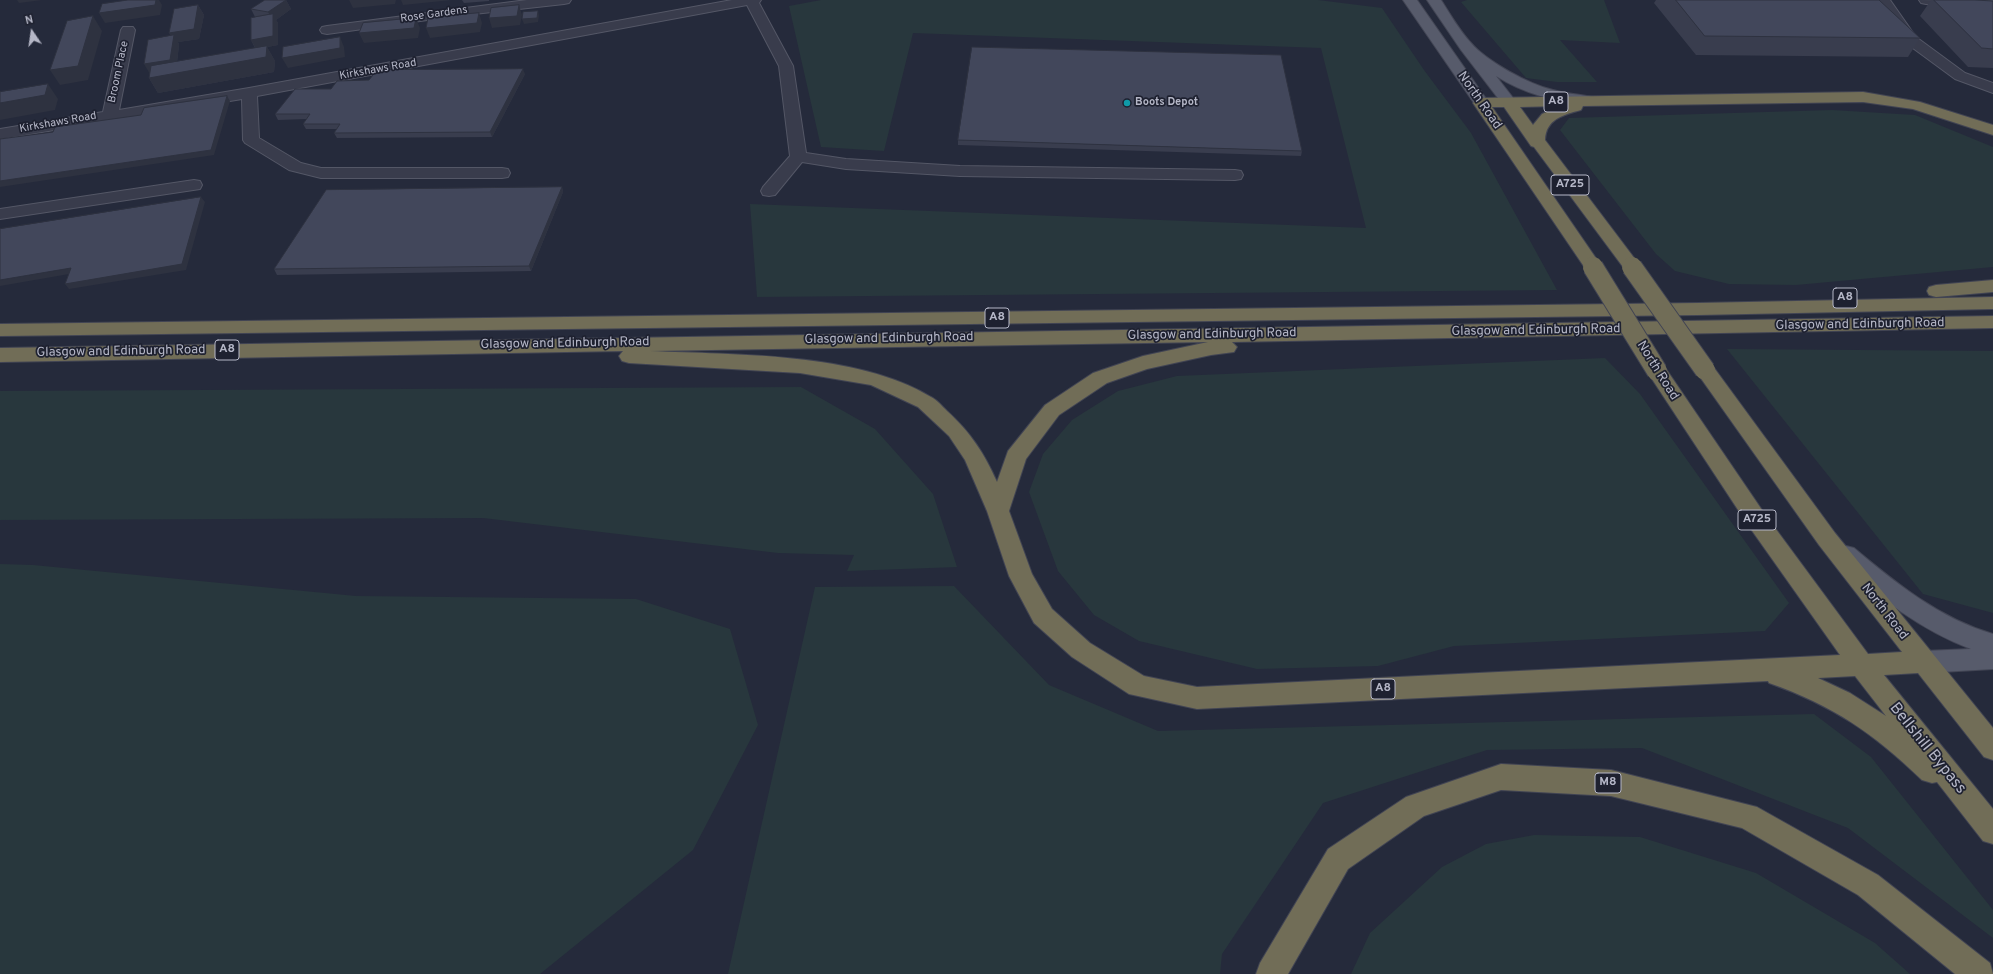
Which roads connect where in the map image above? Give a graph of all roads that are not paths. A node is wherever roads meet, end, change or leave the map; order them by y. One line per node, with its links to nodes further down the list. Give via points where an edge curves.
1 (564, 0): 9 (street, Rose Gardens); 11 (street, Rose Gardens)
2 (753, 0): 8 (street, Kirkshaws Road); 22 (street, via 786,66)
3 (1410, 0): 16 (main road, North Road / A725)
4 (1434, 0): 12 (main road, North Road / A725)
5 (1883, 0): 13 (street, via 1911,40 1960,76)
6 (1926, 0): 7 (street)
7 (1993, 5)
8 (688, 6): 9 (street, Kirkshaws Road)
9 (566, 24): 14 (street, Kirkshaws Road)
10 (128, 30): 18 (street, Broom Place)
11 (327, 30)
12 (1466, 47): 15 (main road, A725, via 1498,73 1527,88 1561,98); 17 (main road, North Road / A725)
13 (1993, 88)
14 (249, 93): 18 (street, Kirkshaws Road); 23 (street, via 251,140 295,166 321,173)
15 (1602, 102): 17 (highway, A8); 19 (highway, A8, via 1863,97 1915,105); 21 (highway, via 1563,110 1549,116 1537,130)
16 (1481, 103): 17 (highway, A8); 41 (highway, North Road / A725, bridge, via 1593,267 1657,371 1751,512)
17 (1509, 103): 21 (highway, North Road / A725)
18 (110, 114): 20 (street, Kirkshaws Road)
19 (1993, 130)
20 (0, 134)
21 (1537, 143): 37 (highway, North Road / A725, bridge, via 1632,267)
22 (798, 157): 24 (street, via 846,164 960,171); 26 (street)
23 (502, 173)
24 (1235, 175)
25 (194, 185): 27 (street)
26 (770, 191)
27 (0, 214)
28 (1993, 286): 30 (highway, A8)
29 (1993, 303): 30 (highway, Glasgow and Edinburgh Road / A8)
30 (1698, 309): 32 (highway, Glasgow and Edinburgh Road / A8)
31 (1993, 322): 33 (highway, Glasgow and Edinburgh Road / A8)
32 (0, 330)
33 (1473, 333): 34 (highway, Glasgow and Edinburgh Road / A8); 36 (highway, A8, via 1211,348 1143,363 1100,378 1052,410 1035,430 1016,457)
34 (454, 346): 35 (highway, Glasgow and Edinburgh Road / A8); 36 (highway, A8, via 800,366 875,379 925,402 956,431 975,457)
35 (0, 354)
36 (998, 511): 42 (highway, A8, via 1021,576 1044,616 1081,650 1138,686 1197,698)
37 (1827, 539): 38 (main road, via 1915,611 1955,633); 40 (highway, North Road / A725)
38 (1993, 646)
39 (1993, 658): 40 (main road)
40 (1924, 662): 41 (highway); 43 (highway, A725)
41 (1862, 666): 42 (highway, A8); 44 (highway, Bellshill Bypass / A725)
42 (1763, 671): 44 (highway, via 1813,687 1876,722 1929,769)
43 (1993, 748)
44 (1993, 832)
45 (1271, 974): 46 (highway, M8, via 1338,859 1416,806 1501,777 1611,783 1747,816 1868,885)
46 (1979, 974)

